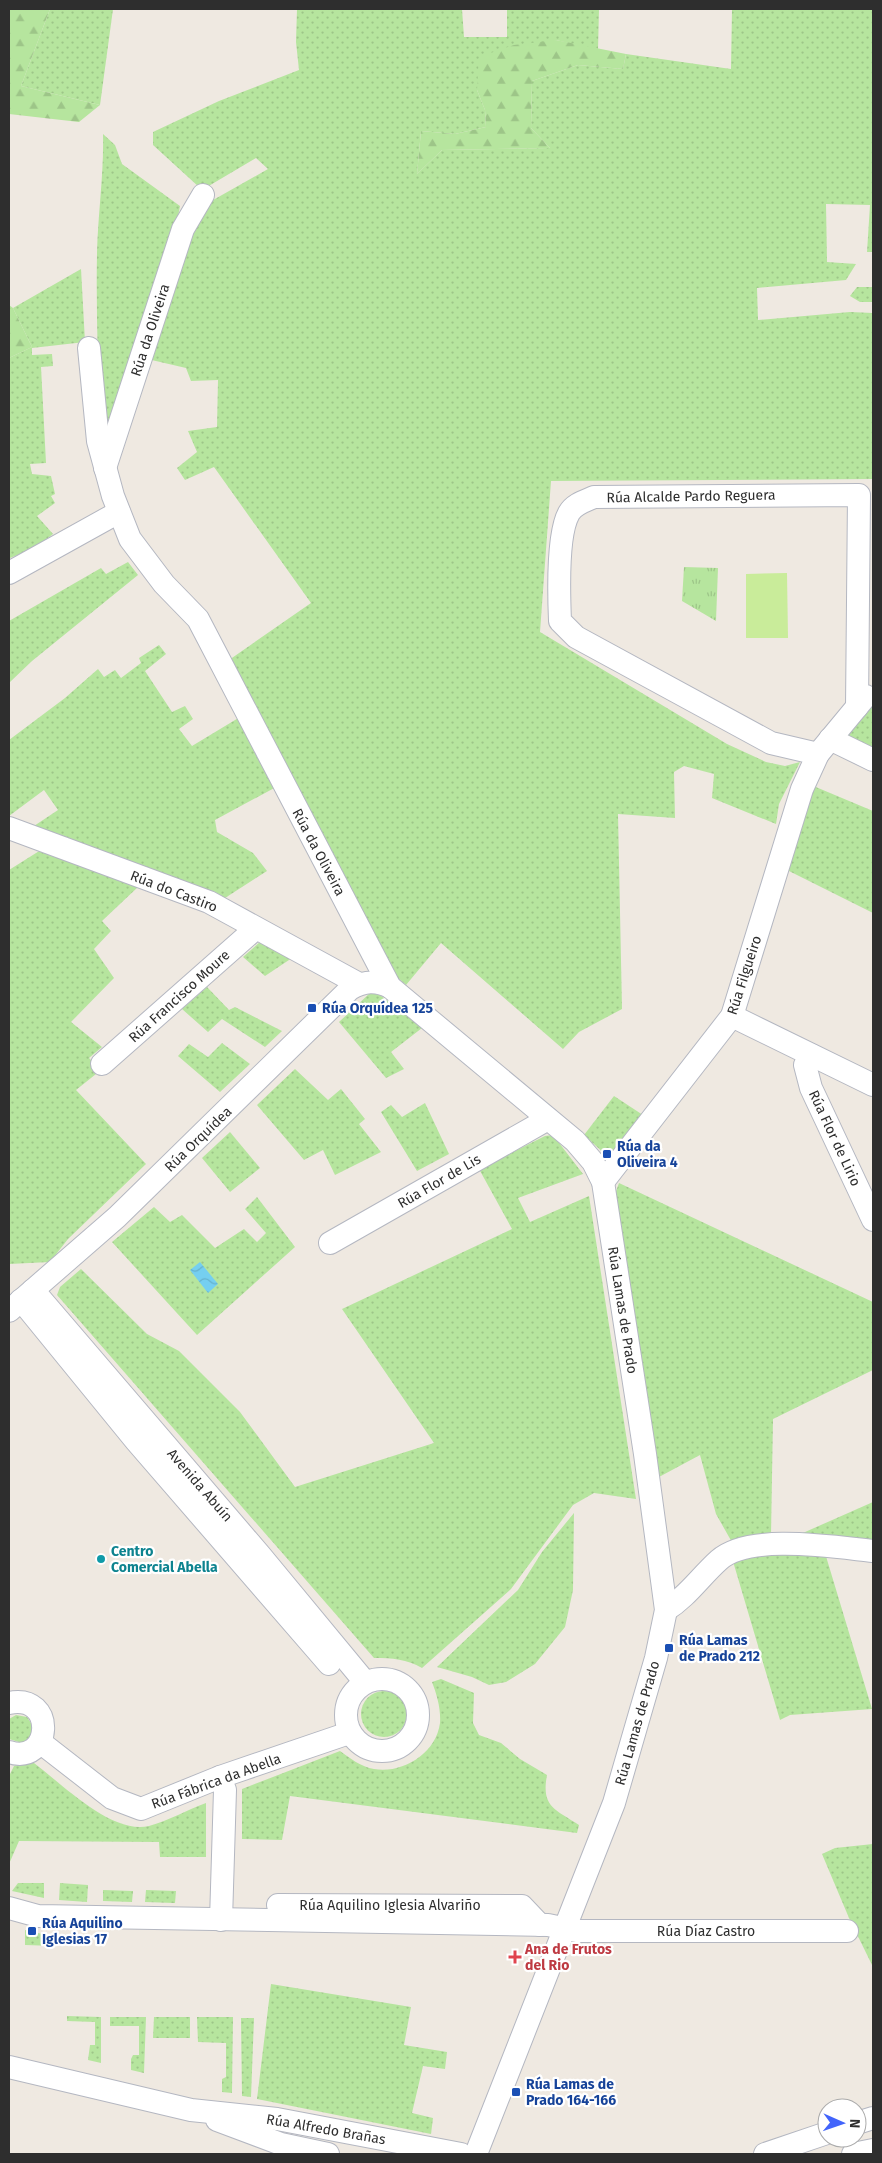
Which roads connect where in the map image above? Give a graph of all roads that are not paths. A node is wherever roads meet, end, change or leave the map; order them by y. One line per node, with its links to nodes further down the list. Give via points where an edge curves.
1 (203, 195): 3 (street, Rúa da Oliveira, via 183,229)
2 (89, 348): 3 (street, Rúa da Oliveira, via 98,441)
3 (105, 468): 4 (street, Rúa da Oliveira)
4 (119, 512): 5 (street); 13 (street, Rúa da Oliveira, via 130,539 164,584 198,619)
5 (9, 573)
6 (873, 688): 7 (street, Rúa Filgueiro)
7 (857, 707): 8 (street, Rúa Filgueiro); 8 (street, Rúa Alcalde Pardo Reguera, via 859,495 594,497 578,504 569,513 563,531 560,621 576,637 771,743)
8 (824, 747): 9 (street); 14 (street, Rúa Filgueiro, via 802,789)
9 (873, 760)
10 (9, 828): 11 (street, Rúa do Castiro, via 208,902)
11 (255, 929): 12 (street, Rúa do Castiro); 16 (street, Rúa Francisco Moure)
12 (359, 984): 13 (street, via 378,982); 22 (street, Rúa Orquídea, via 117,1217)
13 (390, 987): 18 (street, Rúa da Oliveira)
14 (732, 1016): 15 (street); 19 (street, Rúa Filgueiro)
15 (811, 1055): 17 (street); 20 (street, Rúa Flor de Lirio, via 805,1065 811,1088)
16 (102, 1064)
17 (873, 1085)
18 (548, 1119): 19 (street, Rúa da Oliveira, via 575,1141 593,1162); 21 (street, Rúa Flor de Lis)
19 (603, 1182): 24 (street, Rúa Lamas de Prado)
20 (873, 1220)
21 (330, 1243)
22 (21, 1301): 25 (street, Avenida Abuín, via 260,1556)
23 (873, 1551): 24 (street, via 770,1544 739,1548 720,1560 692,1590)
24 (666, 1610): 33 (street, Rúa Lamas de Prado, via 656,1658 614,1803)
25 (360, 1687): 27 (street, via 347,1704 345,1718); 27 (street, via 384,1678 402,1684 415,1698 419,1717 414,1735 400,1748 381,1752 363,1747)
26 (9, 1703): 28 (street, via 18,1701 32,1705 41,1715 44,1729)
27 (350, 1733): 30 (street, Rúa Fábrica da Abella)
28 (40, 1742): 29 (street, via 30,1751); 30 (street, Rúa Fábrica da Abella, via 112,1798 141,1809)
29 (9, 1752)
30 (220, 1777): 32 (street, via 225,1790)
31 (9, 1908): 32 (street, Rúa Aquilino Iglesia Alvariño, via 38,1916)
32 (229, 1920): 33 (street, Rúa Aquilino Iglesia Alvariño)
33 (565, 1928): 34 (street, Rúa Díaz Castro, via 577,1931); 41 (street, Rúa Lamas de Prado)
34 (847, 1931)
35 (9, 2067): 36 (street, Rúa Alfredo Brañas)
36 (191, 2110): 39 (street, Rúa Alfredo Brañas, via 281,2144); 40 (street, Rúa Alfredo Brañas, via 277,2119)
37 (817, 2136): 42 (street)
38 (873, 2150): 43 (street)
39 (328, 2154)
40 (461, 2154)
41 (476, 2154)
42 (765, 2154)
43 (853, 2154)

